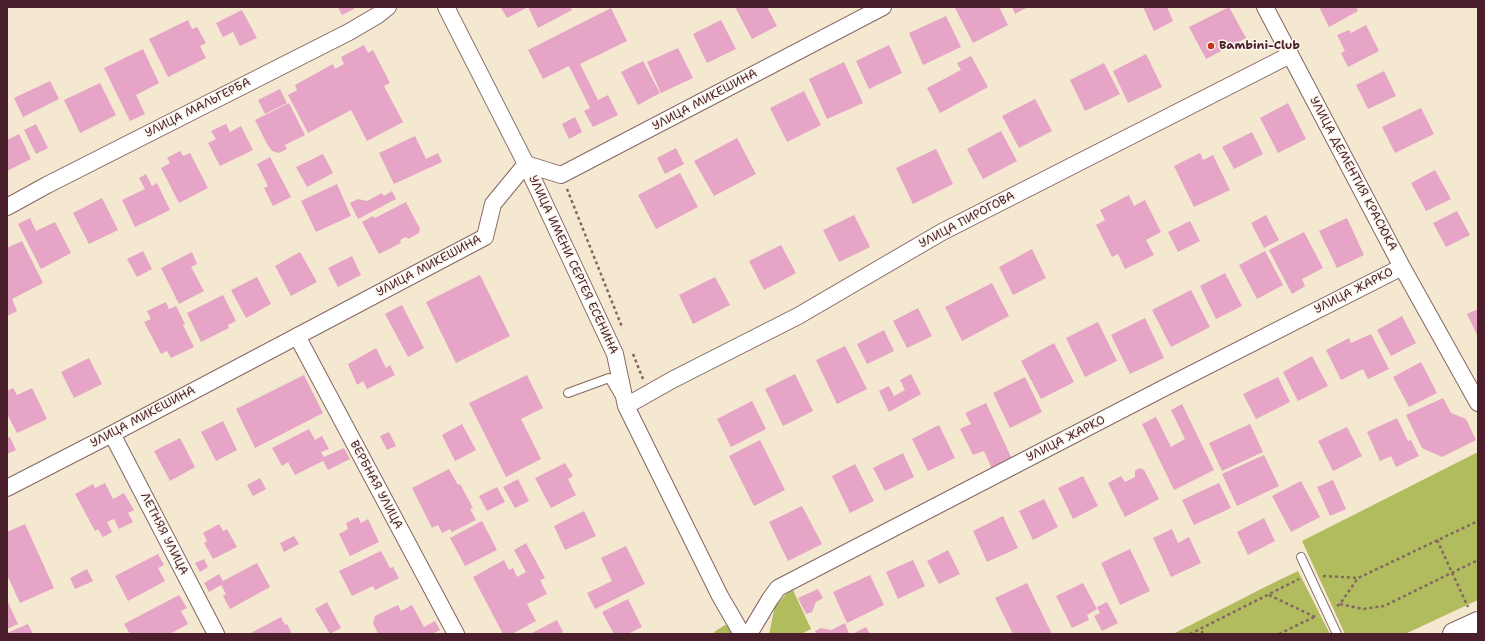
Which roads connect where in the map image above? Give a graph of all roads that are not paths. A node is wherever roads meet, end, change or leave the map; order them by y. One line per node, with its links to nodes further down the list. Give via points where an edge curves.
1 (446, 7): 6 (street, УЛИЦА ИМЕНИ СЕРГЕЯ ЕСЕНИНА)
2 (883, 7): 6 (street, УЛИЦА МИКЕШИНА, via 562,176)
3 (1265, 7): 5 (street, УЛИЦА ДЕМЕНТИЯ КРАСЮКА)
4 (380, 10): 7 (street, УЛИЦА МАЛЬГЕРБА, via 349,32)
5 (1290, 55): 8 (street, УЛИЦА ДЕМЕНТИЯ КРАСЮКА); 12 (street, УЛИЦА ПИРОГОВА, via 942,232 798,316)
6 (526, 164): 9 (street, УЛИЦА МИКЕШИНА, via 493,204 485,237); 12 (street, УЛИЦА ИМЕНИ СЕРГЕЯ ЕСЕНИНА, via 615,354)
7 (7, 207)
8 (1402, 267): 11 (street, УЛИЦА ДЕМЕНТИЯ КРАСЮКА); 20 (street, УЛИЦА ЖАРКО, via 778,588)
9 (297, 336): 13 (street, УЛИЦА МИКЕШИНА); 18 (street, ВЕРБНАЯ УЛИЦА)
10 (568, 393): 12 (lane, via 609,378)
11 (1478, 403)
12 (626, 406): 19 (street, УЛИЦА ИМЕНИ СЕРГЕЯ ЕСЕНИНА, via 720,596)
13 (112, 434): 14 (street, УЛИЦА МИКЕШИНА); 17 (street, ЛЕТНЯЯ УЛИЦА)
14 (7, 488)
15 (1301, 557): 21 (lane)
16 (1478, 623): 22 (main road)
17 (216, 634)
18 (456, 634)
19 (742, 634)
20 (749, 634)
21 (1337, 634)
22 (1454, 634)

